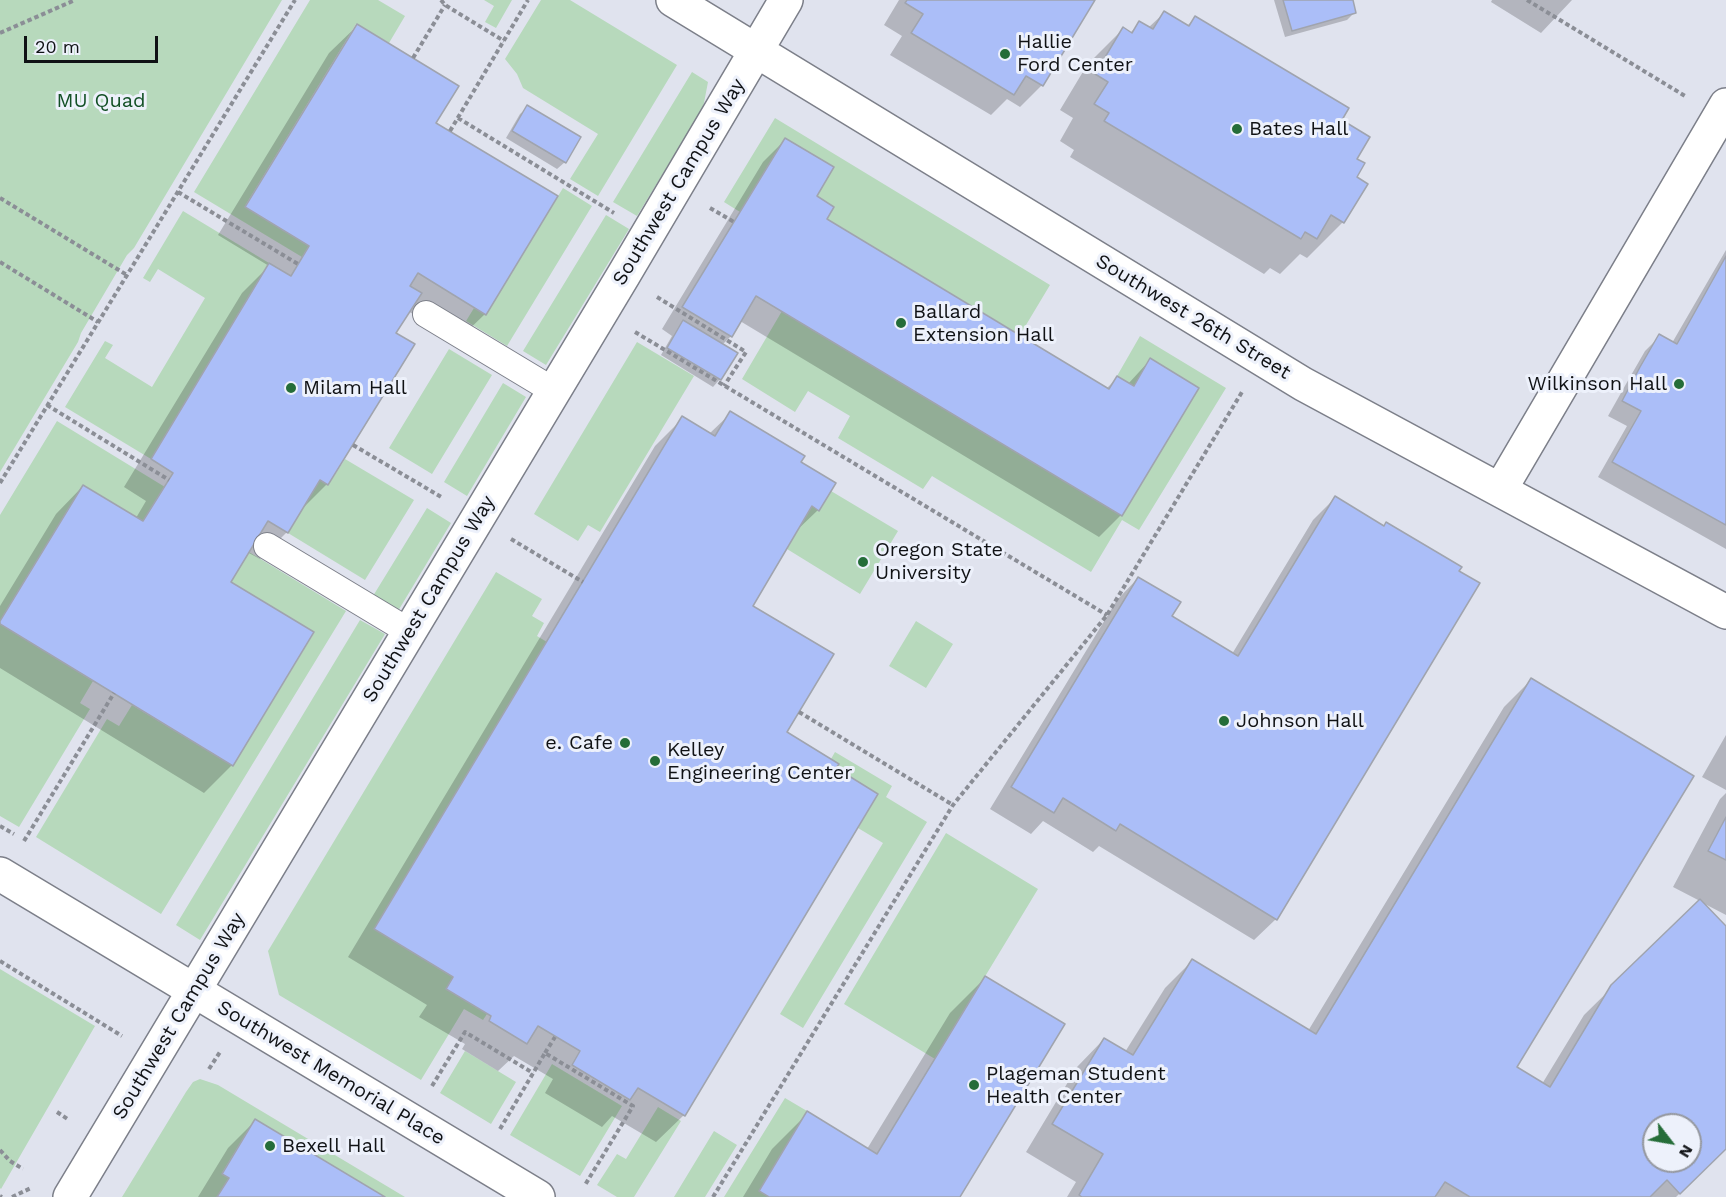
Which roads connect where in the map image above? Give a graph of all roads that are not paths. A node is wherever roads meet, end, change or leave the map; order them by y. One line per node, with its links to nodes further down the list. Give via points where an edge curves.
1 (673, 0): 3 (street, Southwest 26th Street)
2 (786, 0): 3 (street, Southwest Campus Way)
3 (756, 51): 6 (street, Southwest Campus Way); 7 (street, Southwest 26th Street, via 1303,384)
4 (1723, 111): 7 (street)
5 (426, 314): 6 (lane)
6 (554, 391): 10 (street, Southwest Campus Way)
7 (1500, 490): 9 (street, Southwest 26th Street)
8 (267, 546): 10 (lane)
9 (1726, 612)
10 (410, 632): 12 (street, Southwest Campus Way)
11 (0, 874): 12 (street, Southwest Memorial Place)
12 (195, 991): 13 (street, Southwest Campus Way); 14 (street, Southwest Memorial Place)
13 (70, 1197)
14 (538, 1197)

